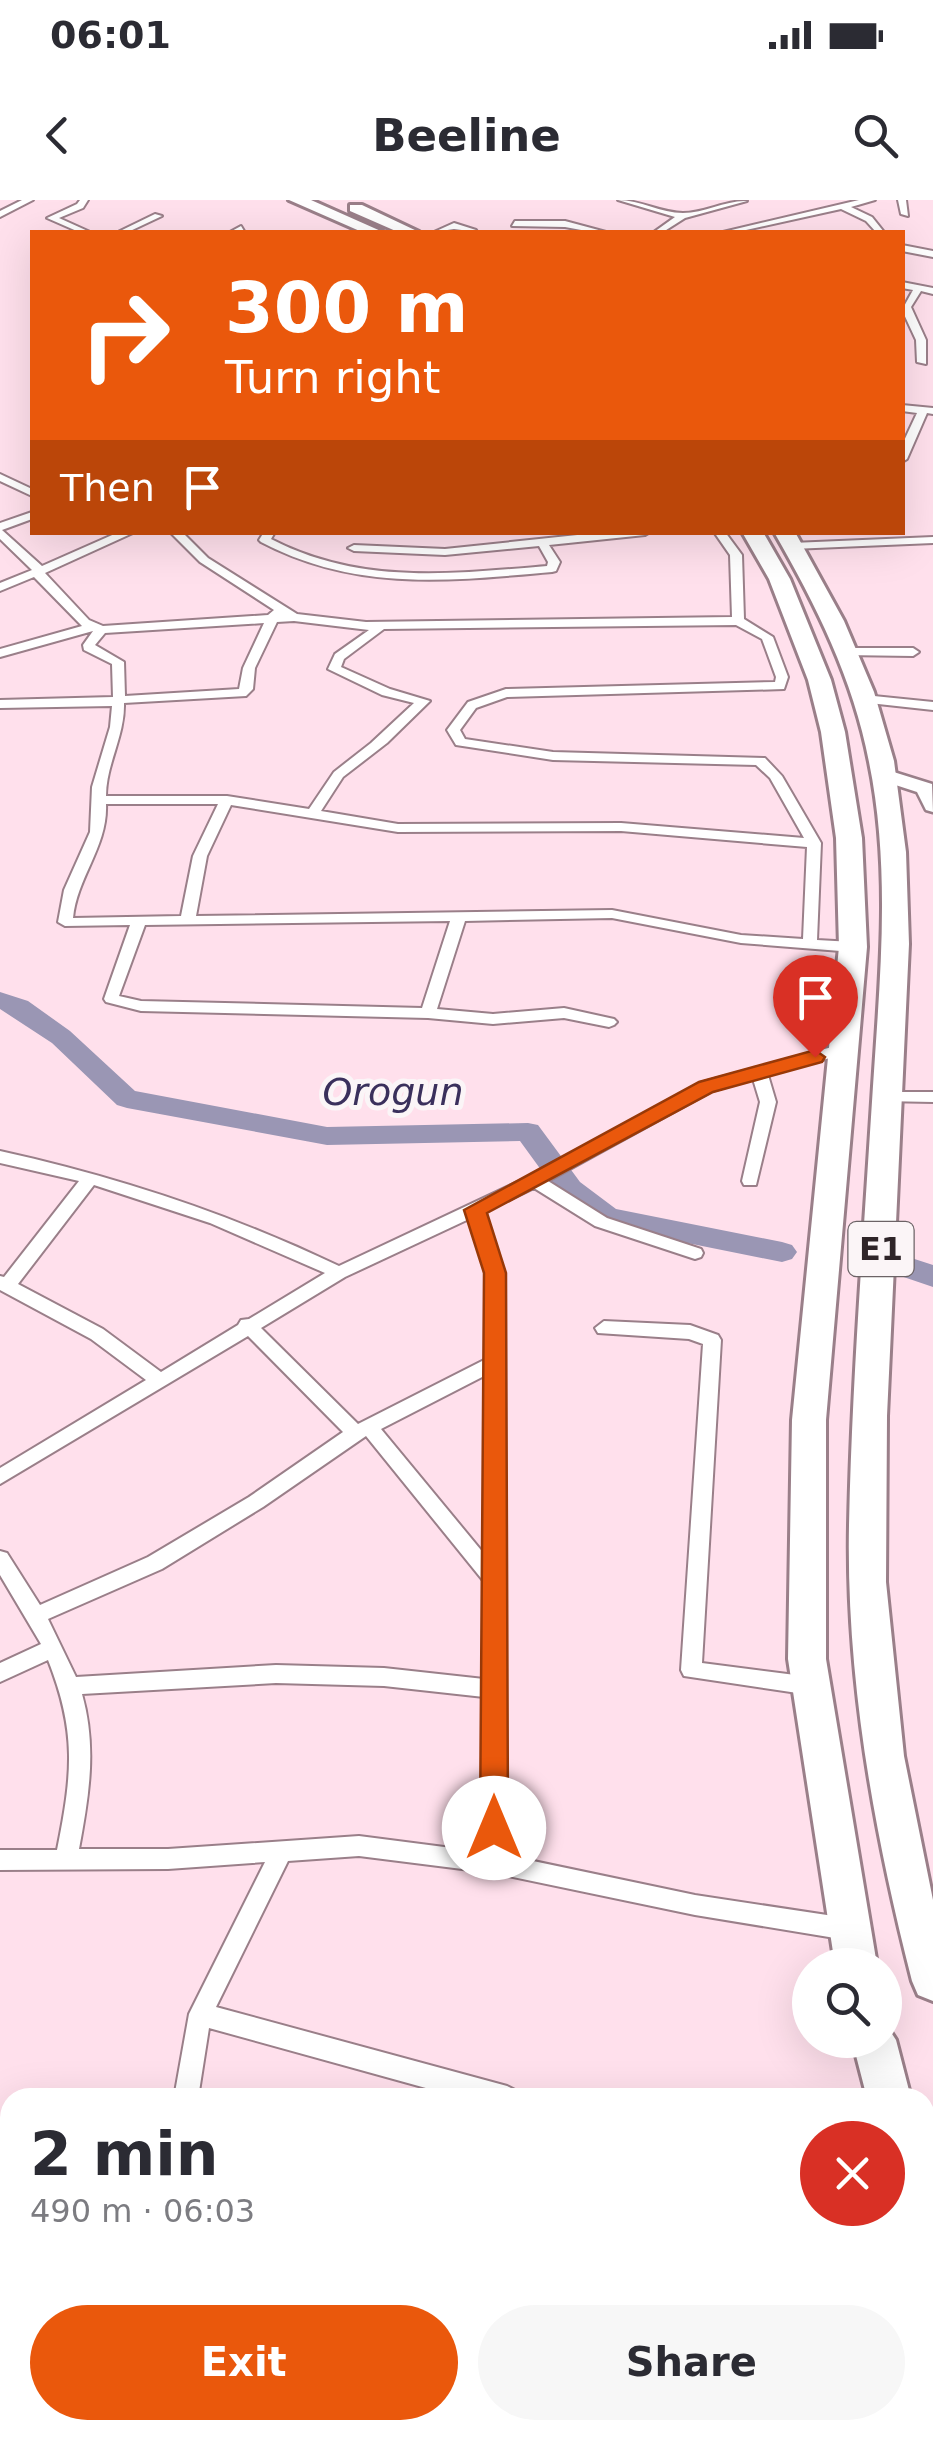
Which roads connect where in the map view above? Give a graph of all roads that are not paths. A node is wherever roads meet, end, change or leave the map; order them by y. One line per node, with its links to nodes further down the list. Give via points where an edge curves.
1 (30, 200): 11 (street)
2 (84, 200): 17 (street, via 51,218)
3 (297, 200): 19 (highway)
4 (335, 200): 20 (highway)
5 (622, 200): 14 (street)
6 (742, 200): 14 (street); 15 (street)
7 (871, 200): 9 (street)
8 (902, 200): 12 (street)
9 (840, 206): 15 (street); 24 (street)
10 (509, 208): 16 (street)
11 (0, 214)
12 (905, 214)
13 (158, 216): 18 (street)
14 (682, 216): 22 (street)
15 (772, 222): 23 (street)
16 (517, 228): 21 (street, via 565,224)
17 (81, 230)
18 (126, 230)
19 (369, 230)
20 (406, 230)
21 (593, 230)
22 (661, 230)
23 (736, 230)
24 (878, 230)
25 (905, 249): 26 (street)
26 (933, 254)
27 (905, 286): 28 (street)
28 (918, 288): 29 (street); 30 (street, via 906,307)
29 (933, 291)
30 (908, 325): 31 (street)
31 (927, 362)
32 (928, 410): 33 (street)
33 (905, 453)
34 (0, 478): 35 (street)
35 (30, 492)
36 (30, 516): 37 (street)
37 (0, 530): 48 (street)
38 (123, 535): 48 (street)
39 (178, 535): 50 (street)
40 (268, 535): 46 (street, via 265,540 301,558 402,576 552,569)
41 (614, 535): 46 (street)
42 (721, 535): 51 (street, via 736,555)
43 (754, 535): 71 (highway, E1, via 808,638 839,750 854,887)
44 (788, 539): 45 (street); 54 (highway, E1)
45 (933, 540)
46 (542, 542): 47 (street, via 429,552)
47 (354, 548)
48 (40, 571): 49 (street); 53 (street)
49 (0, 587)
50 (274, 614): 52 (street); 53 (street); 58 (street, via 242,693)
51 (738, 621): 52 (street); 66 (street, via 767,637 780,686 506,692 472,704 454,730 461,742 538,754 760,762 776,776)
52 (382, 625): 65 (street, via 339,657 334,670 424,700 328,783)
53 (97, 628): 56 (street); 58 (street, via 88,645 118,662)
54 (847, 652): 55 (street); 57 (highway, E1)
55 (913, 652)
56 (0, 653)
57 (864, 699): 60 (street); 61 (highway, E1)
58 (118, 700): 59 (street); 63 (street)
59 (0, 704)
60 (933, 706)
61 (886, 787): 62 (street); 76 (highway, E1, via 896,868)
62 (930, 795)
63 (99, 800): 64 (street); 69 (street, via 95,842 70,891 65,922)
64 (227, 800): 65 (street); 67 (street, via 200,856)
65 (312, 816): 66 (street, via 398,828 621,827)
66 (814, 843): 70 (street)
67 (188, 919): 68 (street); 69 (street)
68 (458, 919): 70 (street, via 612,914 741,938); 72 (street)
69 (140, 920): 72 (street, via 112,999 141,1006)
70 (810, 943): 71 (street)
71 (853, 947): 74 (highway, E1)
72 (428, 1014): 73 (street, via 493,1019 564,1012)
73 (609, 1022)
74 (843, 1049): 75 (street); 98 (highway, E1, via 809,1420)
75 (759, 1072): 79 (street, via 706,1087); 81 (street, via 768,1102)
76 (888, 1097): 77 (street); 106 (highway, E1, via 868,1558 877,1693)
77 (933, 1097)
78 (0, 1157): 80 (street)
79 (541, 1178): 82 (street); 83 (street, via 600,1222)
80 (90, 1179): 84 (street, via 263,1235); 85 (street)
81 (750, 1182)
82 (475, 1210): 84 (street); 88 (street, via 495,1273)
83 (694, 1254)
84 (340, 1273): 86 (street)
85 (4, 1283): 89 (street, via 97,1334)
86 (247, 1324): 89 (street); 90 (street)
87 (604, 1328): 98 (street, via 690,1332 712,1340 691,1670)
88 (493, 1363): 90 (street); 93 (street)
89 (159, 1380): 91 (street)
90 (362, 1430): 93 (street); 94 (street, via 155,1563)
91 (0, 1477)
92 (0, 1559): 94 (street)
93 (492, 1578): 99 (street)
94 (36, 1615): 95 (street)
95 (53, 1648): 96 (street); 97 (street)
96 (0, 1672)
97 (72, 1686): 99 (street, via 276,1674); 102 (street, via 82,1767)
98 (811, 1686): 104 (highway, E1)
99 (493, 1688): 103 (street)
100 (281, 1853): 102 (street); 103 (street, via 360,1846); 107 (street)
101 (0, 1860): 102 (street)
102 (66, 1861)
103 (494, 1863): 104 (street)
104 (847, 1929): 105 (highway, E1)
105 (852, 1948)
106 (933, 1981)
107 (200, 2014): 109 (street); 110 (street)
108 (879, 2058): 111 (highway)
109 (188, 2088)
110 (470, 2088)
111 (886, 2088)

